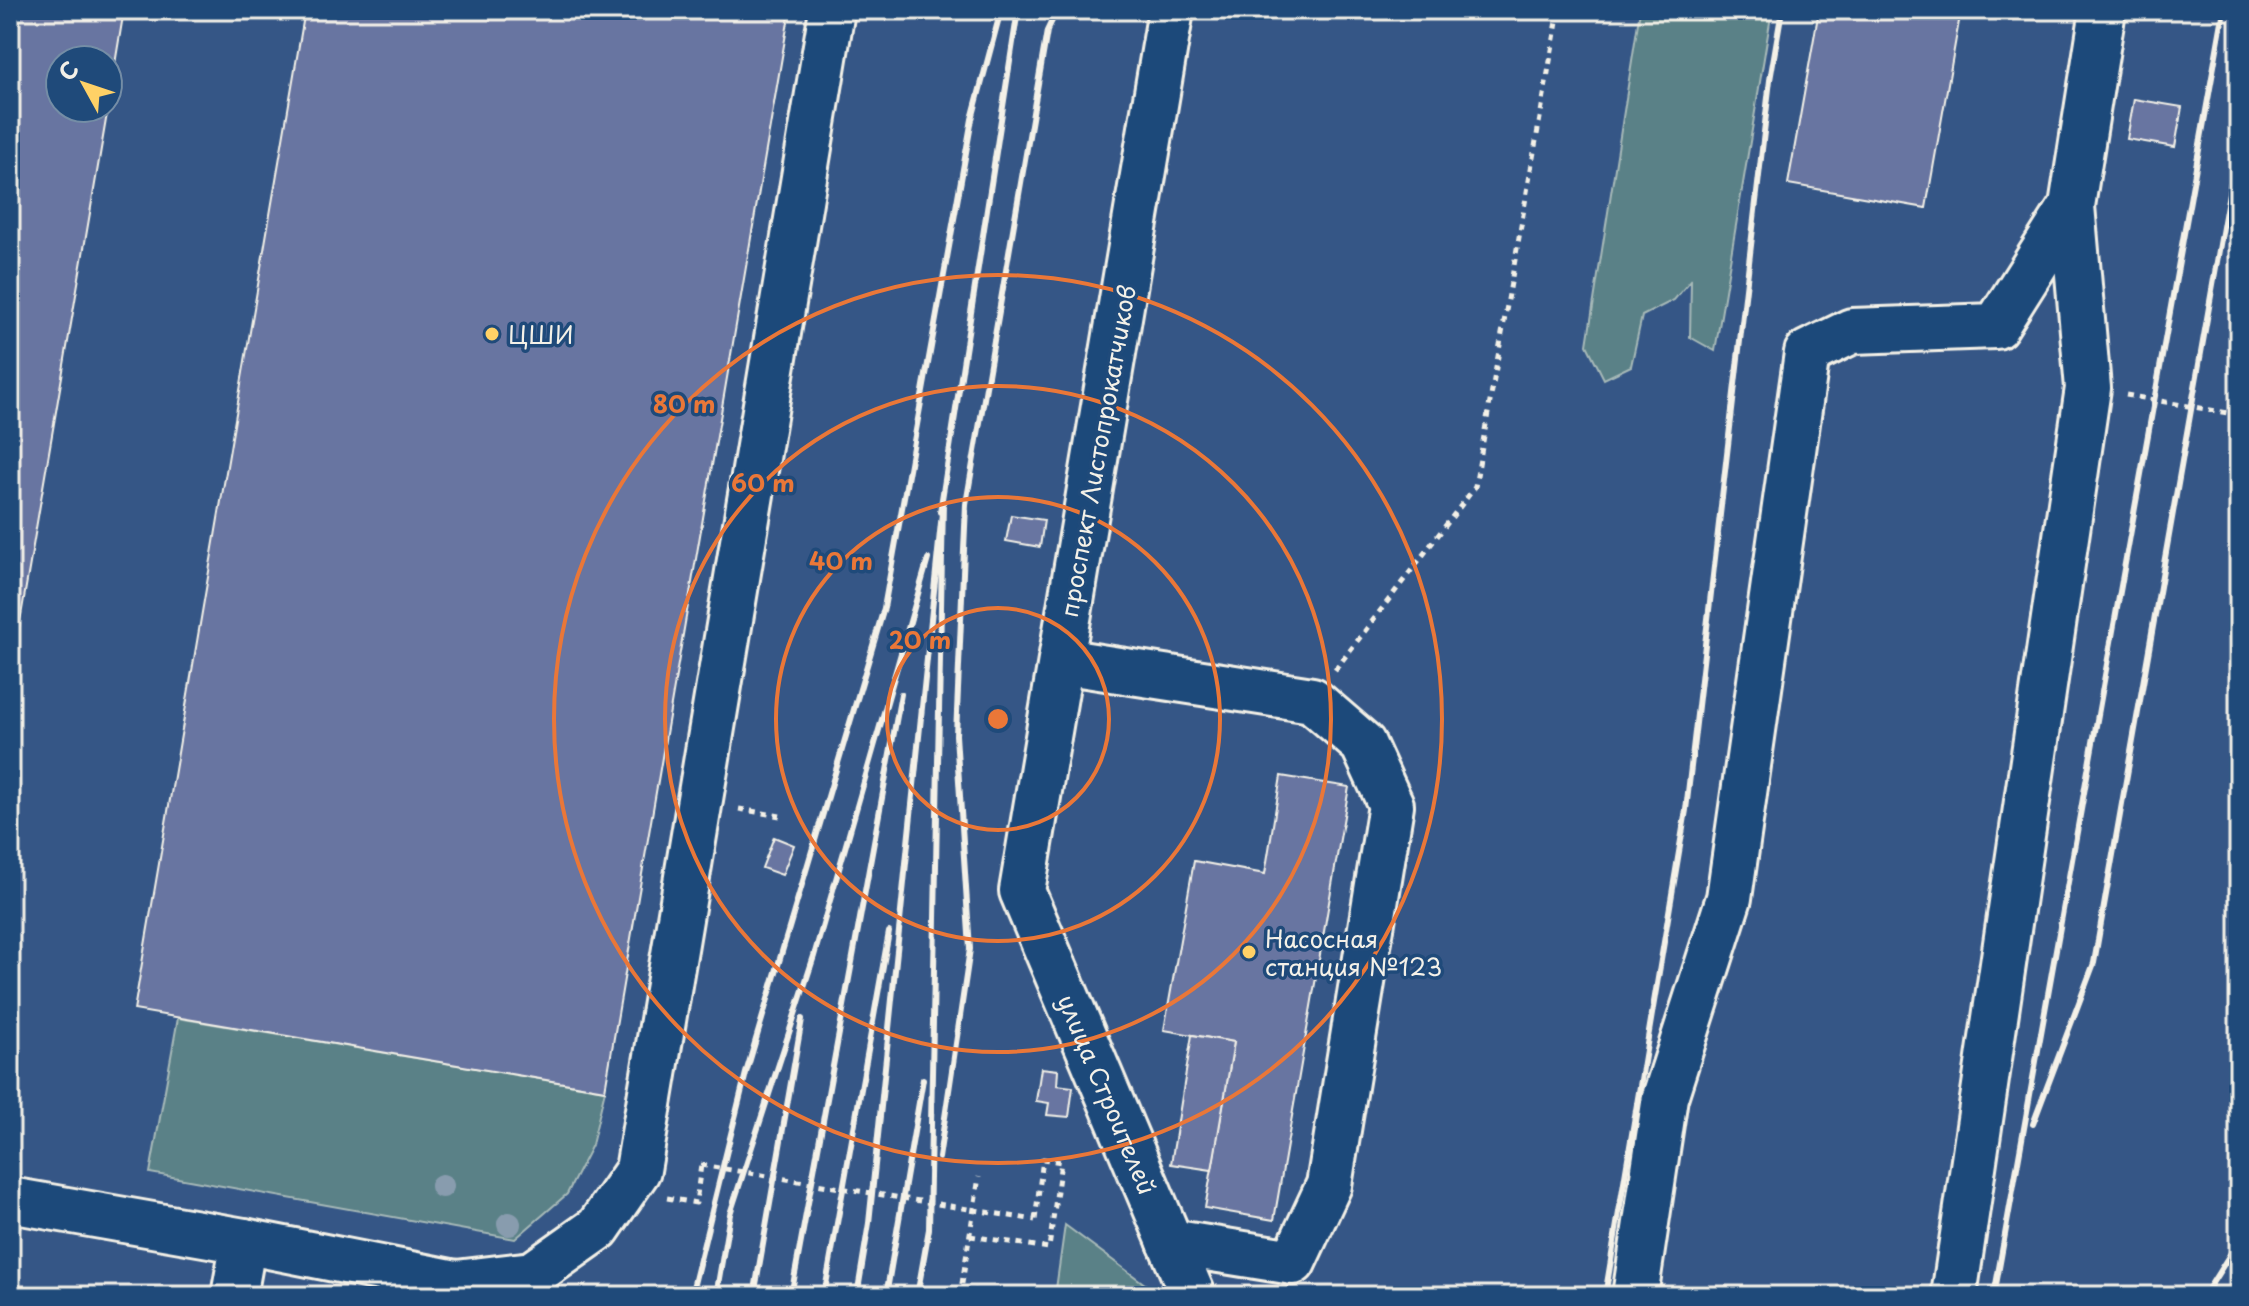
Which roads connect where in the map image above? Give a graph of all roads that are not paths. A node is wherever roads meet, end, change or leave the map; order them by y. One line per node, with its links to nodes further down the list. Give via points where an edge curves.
1 (832, 10): 8 (street, via 638,1170 598,1228 533,1274 456,1283)
2 (1171, 10): 5 (street, проспект Листопрокатчиков)
3 (2103, 10): 4 (street)
4 (2072, 206): 12 (street, via 1996,326 1852,331 1807,353 1729,898 1665,1097); 13 (street, via 2088,388)
5 (1061, 661): 6 (street, проспект Листопрокатчиков); 9 (street, via 1312,700 1363,744 1391,805 1329,1185 1293,1262)
6 (1022, 891): 9 (street, улица Строителей)
7 (10, 1200): 8 (street)
8 (244, 1241): 10 (street)
9 (1170, 1242): 11 (street, улица Строителей)
10 (234, 1296)
11 (1193, 1296)
12 (1635, 1296)
13 (1954, 1296)

